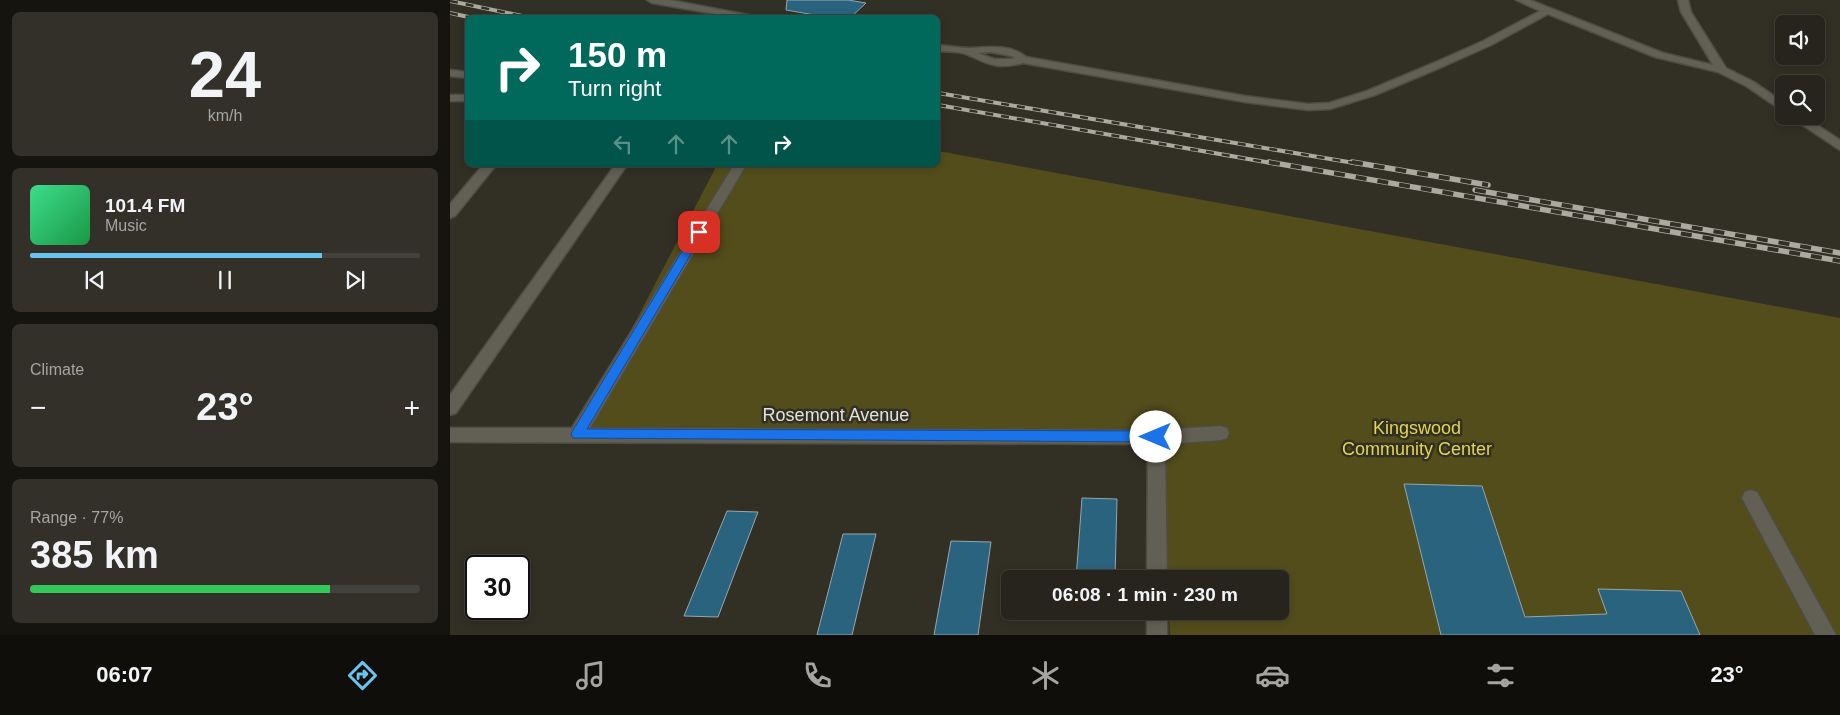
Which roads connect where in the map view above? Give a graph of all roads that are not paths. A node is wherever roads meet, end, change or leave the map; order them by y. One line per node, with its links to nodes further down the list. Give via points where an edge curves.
1 (652, 0): 5 (street)
2 (1520, 0): 4 (street)
3 (1683, 0): 7 (street, via 1686,12)
4 (1548, 11): 6 (street, via 1440,64 1330,106 1299,106 1245,99 1023,60 1010,65 977,59 968,51); 7 (street, via 1659,56)
5 (741, 15)
6 (940, 48)
7 (1722, 70): 12 (street, via 1750,84)
8 (450, 73): 9 (street)
9 (465, 75)
10 (465, 96): 11 (street)
11 (450, 98)
12 (1775, 102)
13 (1808, 125): 14 (street)
14 (1840, 146)
15 (488, 167): 18 (street)
16 (620, 167): 19 (street)
17 (739, 167): 21 (street)
18 (450, 213)
19 (450, 408)
20 (1221, 432): 23 (street, Rosemont Avenue)
21 (577, 434): 22 (street, Rosemont Avenue); 23 (street, Rosemont Avenue)
22 (450, 435)
23 (1156, 437): 25 (street)
24 (1751, 498): 28 (street)
25 (1157, 570)
26 (1157, 620): 27 (street)
27 (1157, 635)
28 (1826, 635)

